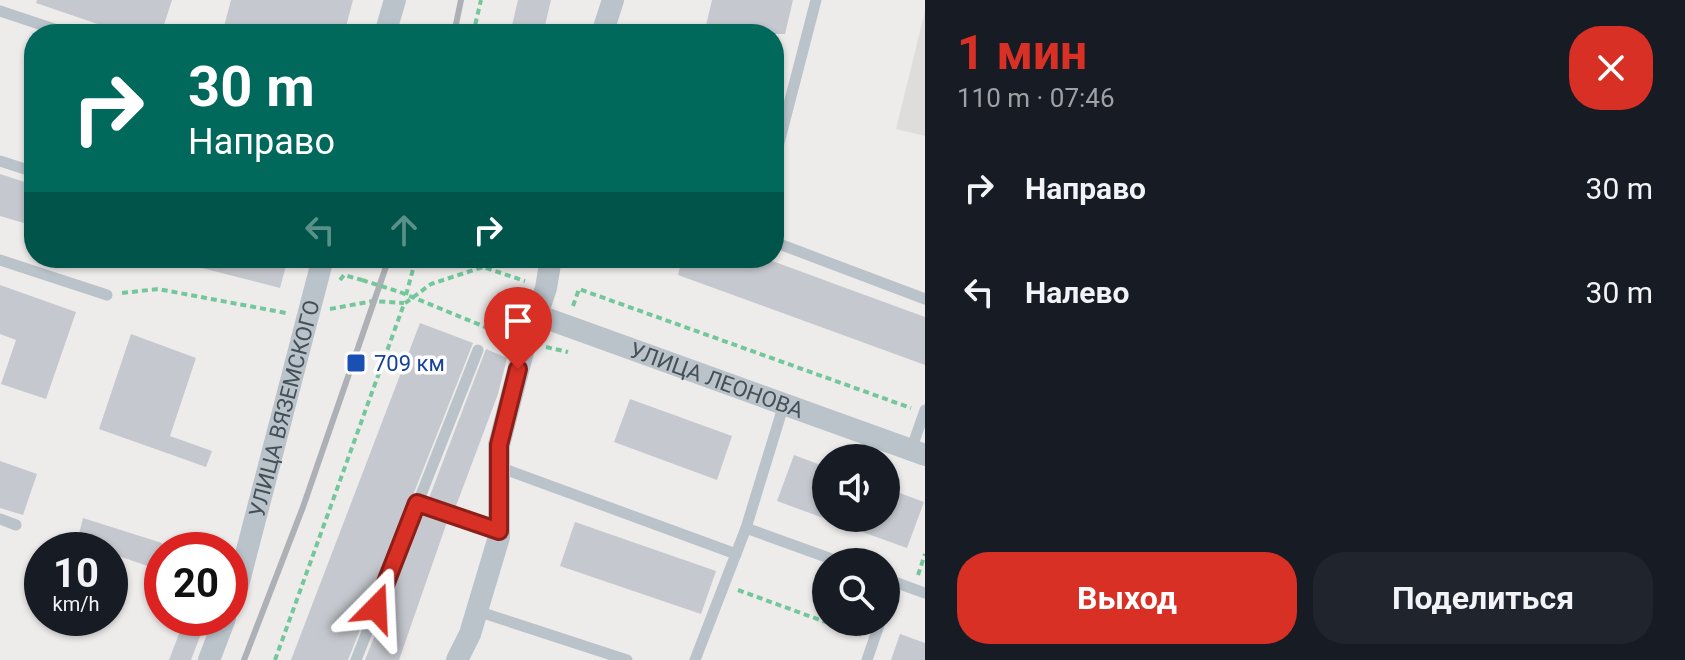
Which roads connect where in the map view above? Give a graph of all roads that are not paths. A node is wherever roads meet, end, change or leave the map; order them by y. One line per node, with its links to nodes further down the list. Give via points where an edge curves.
1 (395, 0): 6 (street)
2 (613, 0): 7 (street)
3 (816, 0): 8 (lane)
4 (0, 11): 5 (lane)
5 (39, 24)
6 (388, 24)
7 (605, 24)
8 (784, 123)
9 (0, 161): 10 (lane)
10 (24, 169)
11 (784, 246): 18 (lane)
12 (0, 260): 14 (lane)
13 (24, 268): 17 (lane)
14 (24, 268)
15 (320, 268): 30 (street, УЛИЦА ВЯЗЕМСКОГО)
16 (549, 268): 19 (street)
17 (107, 295)
18 (925, 299)
19 (537, 315): 21 (street, УЛИЦА ЛЕОНОВА); 24 (street, via 499,445)
20 (478, 350): 25 (lane)
21 (784, 404): 23 (street, УЛИЦА ЛЕОНОВА); 28 (lane)
22 (925, 411): 23 (lane)
23 (918, 452)
24 (499, 467): 29 (street); 32 (lane)
25 (417, 503): 29 (lane); 39 (lane)
26 (0, 519): 27 (lane)
27 (16, 525)
28 (746, 528): 31 (lane); 32 (lane)
29 (499, 531): 35 (street)
30 (248, 546)
31 (812, 552)
32 (736, 554): 42 (lane)
33 (900, 584): 34 (lane)
34 (925, 593)
35 (477, 611): 40 (street); 41 (lane)
36 (218, 636): 38 (street)
37 (875, 636): 43 (lane)
38 (209, 660)
39 (356, 660)
40 (457, 660)
41 (627, 660)
42 (695, 660)
43 (867, 660)

